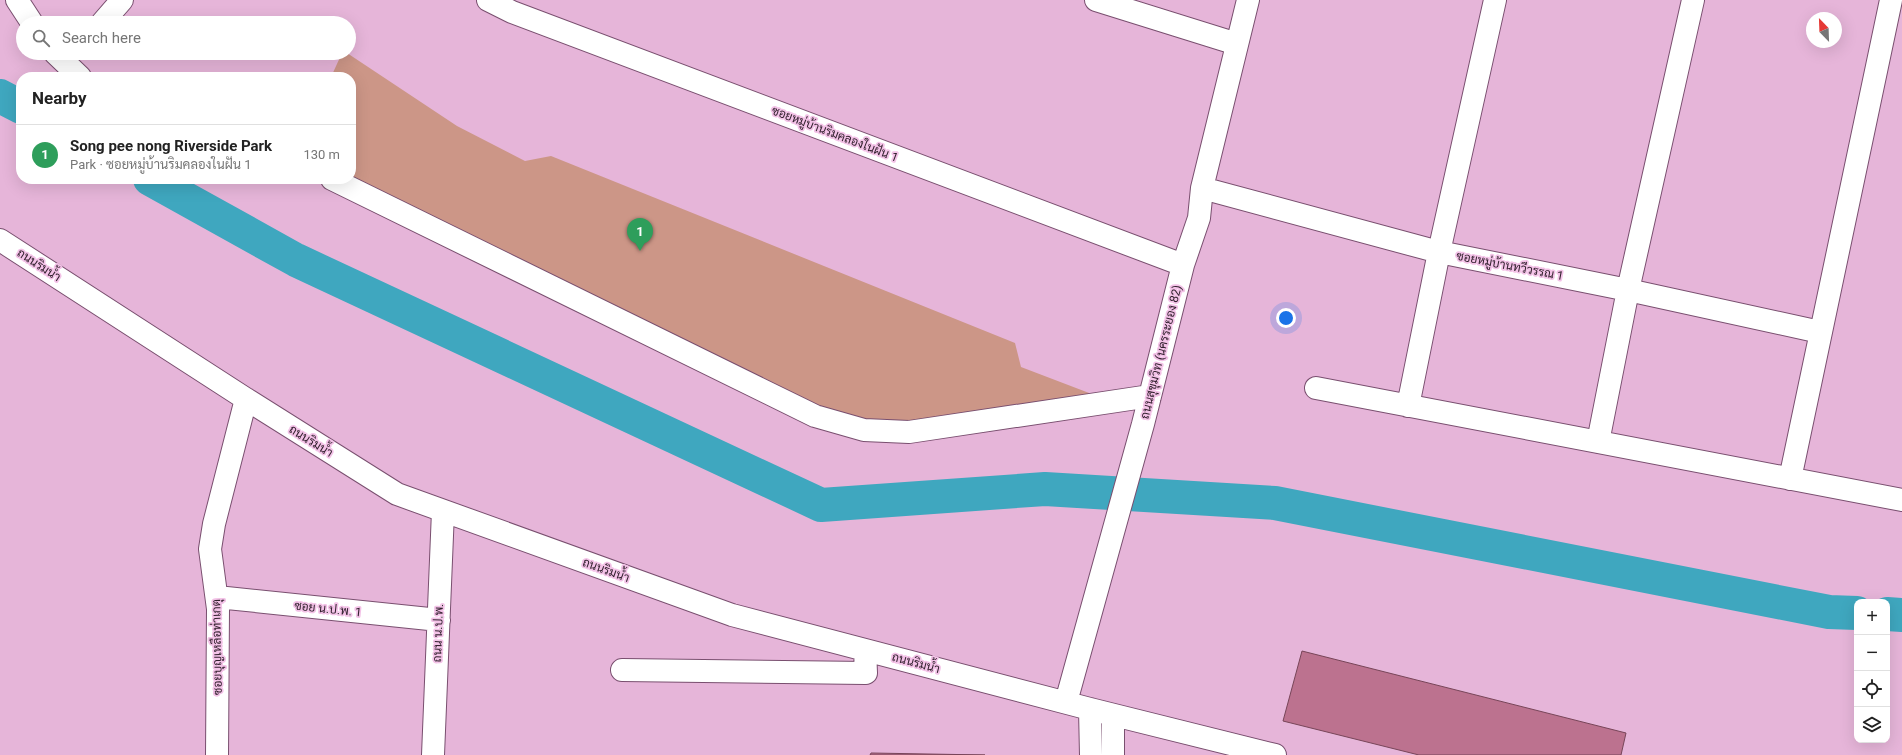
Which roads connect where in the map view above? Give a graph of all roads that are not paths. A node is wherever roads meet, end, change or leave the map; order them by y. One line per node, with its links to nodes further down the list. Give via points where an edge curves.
1 (18, 0): 9 (street)
2 (122, 0): 10 (street)
3 (488, 0): 16 (street, ซอยหมู่บ้านริมคลองในฝัน 1, via 512,12)
4 (1096, 0): 11 (street)
5 (1248, 0): 11 (street, ถนนสุขุมวิท (นครระยอง 82))
6 (1494, 0): 15 (street)
7 (1693, 0): 17 (street)
8 (1891, 0): 18 (street)
9 (28, 16)
10 (108, 16)
11 (1237, 44): 13 (street, ถนนสุขุมวิท (นครระยอง 82))
12 (342, 184): 20 (street, via 815,416 864,430 909,432)
13 (1202, 188): 15 (street, ซอยหมู่บ้านทวีวรรณ 1); 16 (street, ถนนสุขุมวิท (นครระยอง 82), via 1199,218)
14 (0, 240): 21 (street, ถนนริมน้ำ)
15 (1439, 252): 17 (street, ซอยหมู่บ้านทวีวรรณ 1); 22 (street)
16 (1183, 265): 20 (street, ถนนสุขุมวิท (นครระยอง 82))
17 (1628, 290): 18 (street, ซอยหมู่บ้านทวีวรรณ 1); 23 (street)
18 (1820, 332): 24 (street)
19 (1316, 388): 22 (street)
20 (1150, 396): 31 (street, ถนนสุขุมวิท (นครระยอง 82))
21 (246, 399): 26 (street, ถนนริมน้ำ, via 397,494); 27 (street, ซอยบุญเหลือท่าเกตุ, via 210,549)
22 (1408, 406): 23 (street)
23 (1598, 442): 24 (street)
24 (1790, 479): 25 (street)
25 (1902, 500)
26 (443, 511): 28 (street, ถนน น.ป.พ.); 29 (street, ถนนริมน้ำ, via 732,615)
27 (217, 597): 28 (street, ซอย น.ป.พ. 1); 34 (street, ซอยบุญเหลือท่าเกตุ)
28 (439, 620): 35 (street, ถนน น.ป.พ.)
29 (865, 650): 30 (street, via 866,673); 31 (street, ถนนริมน้ำ)
30 (622, 670)
31 (1066, 702): 32 (street, ถนนริมน้ำ)
32 (1090, 709): 33 (street, ถนนริมน้ำ); 36 (street)
33 (1113, 715): 37 (street); 38 (street, ถนนริมน้ำ)
34 (217, 755)
35 (433, 755)
36 (1090, 755)
37 (1113, 755)
38 (1275, 755)

